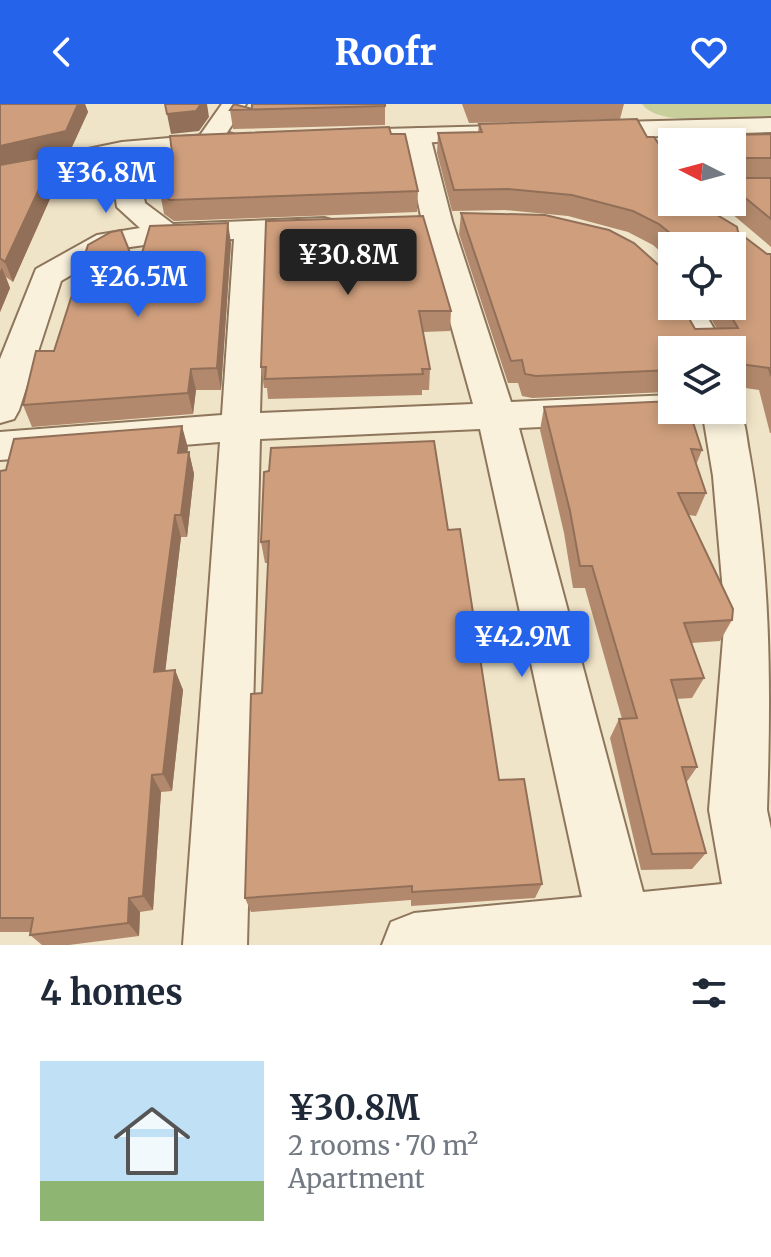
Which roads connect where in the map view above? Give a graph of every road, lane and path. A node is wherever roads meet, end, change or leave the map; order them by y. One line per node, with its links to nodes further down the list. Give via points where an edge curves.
1 (234, 104): 10 (street)
2 (631, 104): 4 (street)
3 (771, 125): 4 (street)
4 (647, 129): 5 (street); 11 (street)
5 (555, 132)
6 (524, 133): 7 (street)
7 (417, 136): 8 (street); 19 (street, via 437,222)
8 (321, 138)
9 (257, 140): 10 (street)
10 (209, 141): 12 (street)
11 (658, 145)
12 (122, 150): 13 (street); 16 (street, via 131,207)
13 (0, 175)
14 (359, 225): 15 (street)
15 (250, 230): 16 (street); 21 (street)
16 (166, 233): 18 (street, via 108,241 47,276)
17 (658, 409): 19 (street)
18 (0, 410)
19 (496, 416): 21 (street); 24 (street)
20 (724, 424): 23 (street, via 749,615 738,810)
21 (240, 427): 22 (street); 25 (street)
22 (0, 446)
23 (765, 921): 24 (street)
24 (622, 935): 26 (street)
25 (215, 945)
26 (414, 945)

